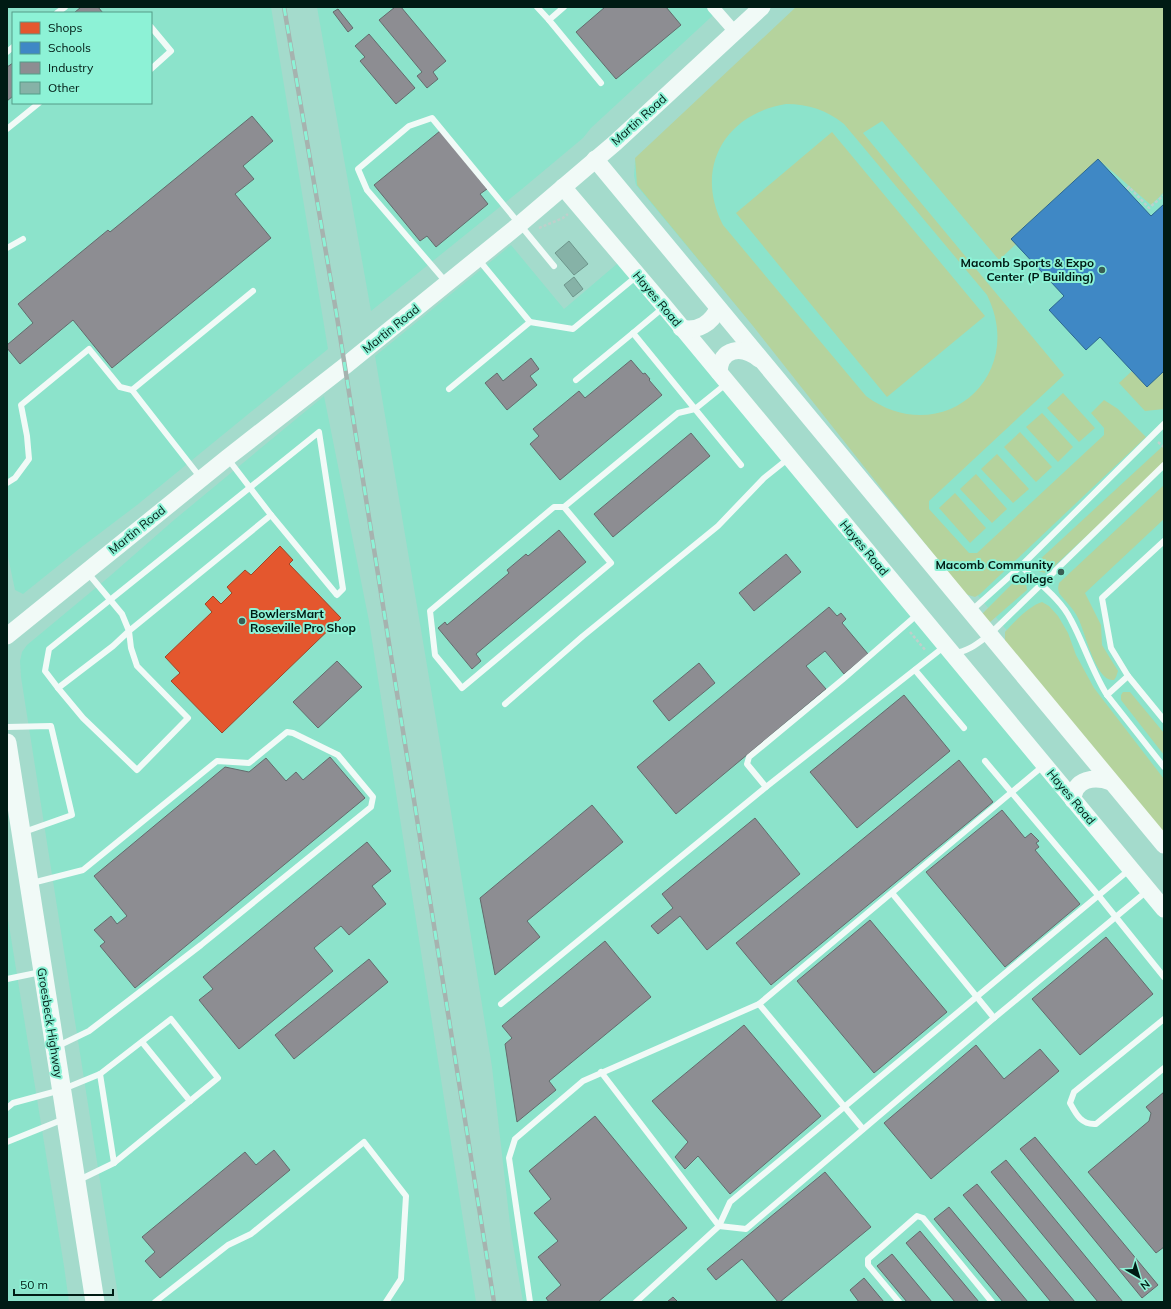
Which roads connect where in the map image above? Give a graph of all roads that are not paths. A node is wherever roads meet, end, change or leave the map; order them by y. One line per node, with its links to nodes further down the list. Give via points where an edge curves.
1 (537, 7): 5 (lane)
2 (564, 7): 5 (lane)
3 (713, 7): 7 (street)
4 (762, 7): 7 (street, Martin Road)
5 (549, 20): 9 (lane)
6 (152, 28): 8 (lane, via 171,51)
7 (735, 32): 12 (street, Martin Road)
8 (152, 68)
9 (601, 83)
10 (38, 104): 11 (lane)
11 (7, 129)
12 (595, 159): 13 (street, Martin Road); 23 (street)
13 (563, 187): 14 (street, Martin Road); 19 (street, Hayes Road)
14 (520, 224): 17 (street, Martin Road); 18 (lane); 20 (lane, via 432,118 409,126 358,169 367,190)
15 (23, 239): 16 (lane)
16 (7, 248)
17 (478, 258): 20 (street, Martin Road); 24 (lane)
18 (554, 266)
19 (638, 275): 22 (street, Hayes Road); 24 (lane, via 573,330)
20 (447, 283): 34 (street, Martin Road)
21 (253, 291): 31 (lane)
22 (664, 306): 25 (street, Hayes Road); 26 (lane)
23 (718, 308): 25 (street, via 715,315 704,325 692,329); 27 (street)
24 (530, 322): 30 (lane)
25 (682, 328): 28 (street, Hayes Road)
26 (633, 333): 29 (lane); 32 (lane)
27 (764, 363): 28 (street, via 749,352 733,351 721,360); 48 (street)
28 (723, 378): 32 (lane); 35 (street, Hayes Road)
29 (576, 380)
30 (450, 389)
31 (132, 390): 38 (lane); 39 (lane, via 120,387 89,349 21,404 30,459 15,478)
32 (696, 409): 36 (lane); 41 (lane, via 678,413)
33 (1164, 424): 44 (lane)
34 (227, 458): 38 (street, Martin Road); 40 (lane)
35 (789, 458): 49 (street, Hayes Road); 58 (lane, via 764,478 718,526 583,636)
36 (741, 465)
37 (1164, 465): 46 (lane)
38 (201, 478): 45 (street, Martin Road)
39 (7, 483)
40 (250, 488): 42 (lane); 42 (lane, via 319,432 343,589 337,595); 47 (lane)
41 (564, 507): 41 (lane, via 554,507 430,612 435,655 462,688 611,563)
42 (271, 515): 50 (lane)
43 (1164, 541): 55 (lane, via 1102,598 1111,648)
44 (1021, 566): 46 (lane); 48 (lane)
45 (86, 571): 47 (lane); 52 (street, Martin Road)
46 (1041, 586): 51 (lane); 57 (lane, via 1052,595 1071,619)
47 (110, 599): 50 (lane, via 122,614); 56 (lane, via 49,649 45,671)
48 (970, 612): 51 (street)
49 (918, 614): 53 (street, Hayes Road); 67 (lane, via 749,757 747,764)
50 (129, 631): 56 (lane); 56 (lane, via 131,648 138,666 188,718 137,770 83,718)
51 (989, 635): 53 (lane, via 965,651); 66 (street)
52 (7, 636)
53 (948, 650): 54 (lane); 64 (street, Hayes Road)
54 (914, 670): 61 (lane); 67 (lane)
55 (1128, 676): 57 (lane); 59 (lane)
56 (58, 688)
57 (1107, 695): 65 (lane)
58 (505, 704)
59 (1164, 720)
60 (7, 727): 70 (lane, via 51,726 72,815)
61 (964, 728)
62 (7, 743): 70 (main road, Groesbeck Highway)
63 (985, 761): 68 (lane)
64 (1044, 765): 68 (lane); 69 (street, Hayes Road)
65 (1164, 767)
66 (1111, 782): 69 (street, via 1101,778 1084,781 1075,790); 71 (street)
67 (766, 787): 83 (lane)
68 (1012, 792): 75 (lane); 76 (lane)
69 (1073, 800): 72 (street, Hayes Road)
70 (20, 833): 73 (main road, Groesbeck Highway)
71 (1164, 845)
72 (1130, 868): 74 (street, Hayes Road); 76 (lane)
73 (29, 884): 79 (main road, Groesbeck Highway); 88 (lane, via 83,870 217,761 249,763 288,732 338,755 373,797 371,807 201,945 89,1032)
74 (1148, 890): 77 (street, Hayes Road); 78 (lane)
75 (892, 893): 82 (lane); 84 (lane)
76 (1098, 895): 78 (lane); 82 (lane)
77 (1164, 909)
78 (1116, 917): 80 (lane); 85 (lane)
79 (42, 972): 81 (lane); 88 (main road, Groesbeck Highway)
80 (1164, 977)
81 (7, 979)
82 (977, 996): 85 (lane); 94 (lane)
83 (501, 1004)
84 (759, 1004): 90 (lane); 94 (lane)
85 (994, 1018): 97 (lane)
86 (1164, 1019): 89 (lane, via 1074,1092 1070,1103 1079,1118 1088,1124 1096,1124)
87 (142, 1042): 91 (lane); 93 (lane); 93 (lane, via 171,1019 218,1078)
88 (54, 1047): 92 (main road, Groesbeck Highway)
89 (1164, 1068)
90 (602, 1072): 101 (lane); 105 (lane, via 583,1081 515,1139 509,1158)
91 (100, 1074): 92 (lane); 99 (lane)
92 (61, 1090): 95 (lane, via 13,1103); 96 (main road, Groesbeck Highway)
93 (190, 1102): 99 (lane)
94 (844, 1106): 97 (lane); 101 (lane, via 730,1202)
95 (7, 1108)
96 (66, 1118): 98 (lane); 100 (main road, Groesbeck Highway)
97 (863, 1129): 101 (lane, via 746,1229)
98 (7, 1142)
99 (114, 1163): 100 (lane)
100 (76, 1182): 102 (main road, Groesbeck Highway)
101 (719, 1226): 106 (lane)
102 (95, 1302)
103 (155, 1302): 104 (lane, via 228,1245 251,1234 364,1142 406,1196 401,1279)
104 (386, 1302)
105 (530, 1302)
106 (636, 1302)
107 (899, 1302): 108 (lane, via 868,1265 868,1259 917,1216 923,1218)
108 (992, 1302)

